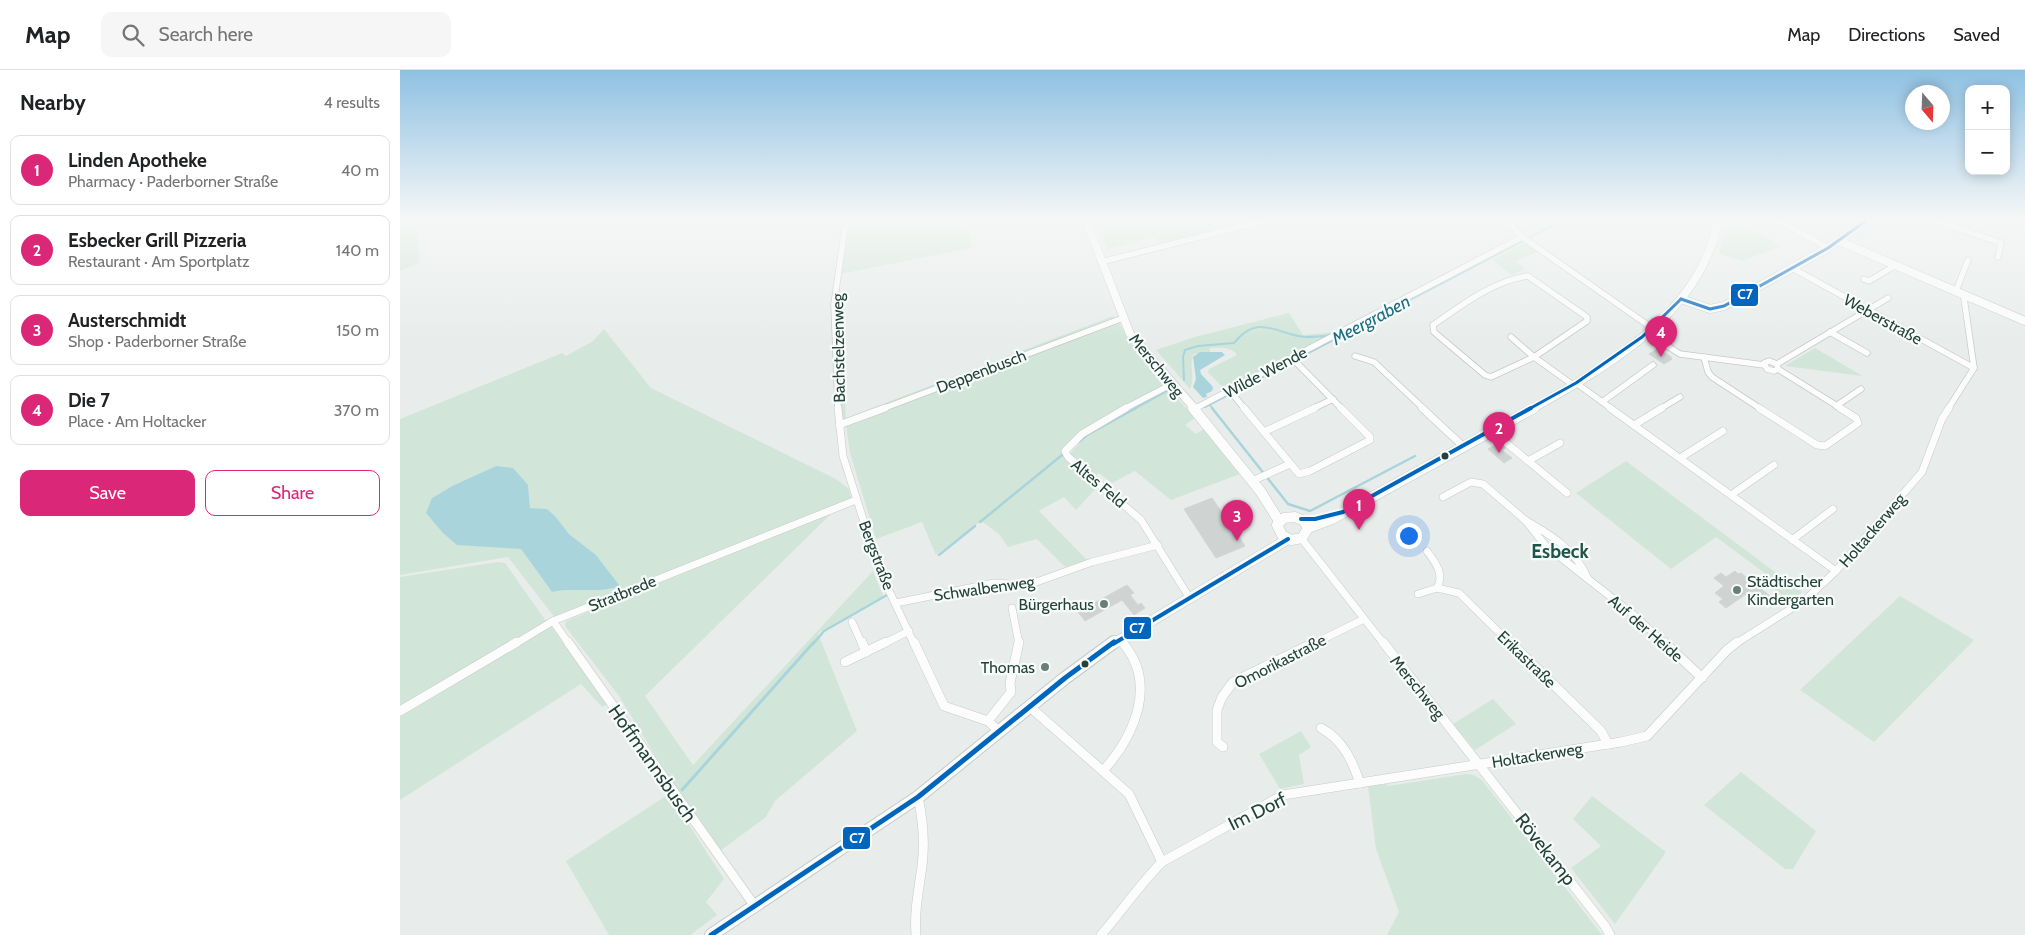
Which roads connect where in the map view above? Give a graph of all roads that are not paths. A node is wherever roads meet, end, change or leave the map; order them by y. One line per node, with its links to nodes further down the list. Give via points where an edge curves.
1 (840, 260): 41 (street, Bachstelzenweg, via 834,304)
2 (1108, 260): 9 (street)
3 (1478, 260): 26 (street, Wilde Wende)
4 (1554, 260): 20 (street)
5 (1706, 260): 16 (main road)
6 (1806, 260): 11 (main road)
7 (1883, 260): 10 (main road)
8 (1968, 260): 13 (street)
9 (1102, 262): 18 (main road, Merschweg)
10 (1896, 266): 12 (street, via 1869,281); 13 (main road)
11 (1792, 268): 16 (main road, via 1717,309); 17 (street, Weberstraße)
12 (1864, 278)
13 (1956, 291): 14 (main road)
14 (1966, 295): 19 (main road); 30 (street)
15 (1888, 298): 17 (street)
16 (1681, 300): 20 (main road)
17 (1867, 310): 21 (street); 30 (street, Weberstraße)
18 (1123, 318): 31 (main road, Merschweg, via 1130,334); 41 (street, Deppenbusch)
19 (2025, 322)
20 (1650, 330): 25 (street, via 1680,354); 32 (main road)
21 (1830, 332): 23 (street); 29 (street)
22 (1511, 337): 27 (street)
23 (1867, 353)
24 (1355, 356): 46 (street, via 1374,362)
25 (1704, 357): 29 (street, via 1764,365 1770,370); 38 (street, via 1712,377 1817,445 1825,446 1858,423 1856,418)
26 (1292, 358): 34 (street, Wilde Wende); 36 (street)
27 (1534, 358): 27 (street, via 1490,377 1434,332 1434,325 1516,277 1528,276 1588,319); 32 (street)
28 (1653, 365): 37 (street)
29 (1777, 367): 38 (street)
30 (1974, 368): 70 (street, Holtackerweg, via 1942,419 1922,472)
31 (1172, 384): 39 (main road, Merschweg); 68 (street, Altes Feld, via 1083,433 1064,451 1140,520)
32 (1575, 384): 37 (street); 42 (main road)
33 (1861, 390): 38 (street)
34 (1230, 391): 39 (street, Wilde Wende); 44 (street)
35 (1680, 397): 40 (street)
36 (1333, 400): 44 (street); 49 (street, via 1370,440 1304,474 1299,474)
37 (1602, 402): 40 (street)
38 (1836, 406)
39 (1194, 409): 52 (main road, Merschweg)
40 (1634, 425): 47 (street)
41 (839, 426): 51 (street, Bachstelzenweg)
42 (1492, 431): 46 (main road); 48 (street)
43 (1723, 431): 47 (street)
44 (1264, 432): 49 (street)
45 (1560, 443): 48 (street)
46 (1464, 447): 59 (main road)
47 (1680, 458): 55 (street)
48 (1528, 461): 54 (street)
49 (1290, 464): 52 (street)
50 (1774, 465): 55 (street)
51 (849, 476): 57 (street, Bergstraße)
52 (1252, 481): 53 (main road, Merschweg)
53 (1261, 492): 60 (main road, Merschweg); 63 (main road, Merschweg)
54 (1567, 493)
55 (1731, 495): 67 (street)
56 (1443, 497): 62 (street, Auf der Heide, via 1471,482 1483,484)
57 (856, 500): 75 (street, Bergstraße, via 879,569); 78 (street, Stratbrede)
58 (1833, 509): 67 (street)
59 (1343, 512): 61 (main road); 64 (main road)
60 (1290, 516): 61 (main road); 63 (main road)
61 (1302, 519): 64 (main road)
62 (1525, 520): 71 (street, Auf der Heide, via 1542,543); 71 (street, Auf der Heide, via 1578,558)
63 (1279, 521): 65 (main road, via 1277,530)
64 (1308, 528): 66 (main road)
65 (1284, 537): 66 (main road); 74 (main road, via 1254,560)
66 (1301, 538): 77 (street, Merschweg)
67 (1792, 540): 70 (street)
68 (1158, 546): 74 (street, Altes Feld); 75 (street, Schwalbenweg, via 1092,562 1028,585 994,583)
69 (1427, 551): 72 (street, via 1441,576)
70 (1836, 571): 84 (street, Holtackerweg, via 1806,600 1727,650)
71 (1588, 579): 84 (street, Auf der Heide, via 1634,615)
72 (1437, 588): 73 (street); 90 (street, Erikastraße, via 1459,593 1600,731)
73 (1418, 594)
74 (1189, 597): 81 (main road)
75 (896, 603): 80 (street, Bergstraße)
76 (1012, 608): 87 (street, Schwalbenweg, via 1019,645 1011,692)
77 (1364, 619): 91 (street, Omorikastraße, via 1234,682 1220,698 1214,718 1217,742); 92 (street, Merschweg)
78 (553, 621): 86 (street, Stratbrede); 97 (street, Hoffmannsbusch)
79 (852, 622): 82 (street)
80 (909, 631): 82 (street); 87 (street, Bergstraße, via 944,706)
81 (1119, 638): 85 (main road); 93 (street, via 1137,663 1141,686 1128,736)
82 (866, 652): 83 (street)
83 (845, 662)
84 (1702, 678): 90 (street, Holtackerweg, via 1647,736)
85 (1030, 707): 89 (main road); 93 (street)
86 (400, 711)
87 (988, 721): 89 (street, Bergstraße)
88 (1321, 728): 94 (street, via 1334,733 1351,758)
89 (1000, 732): 95 (main road)
90 (1608, 744): 92 (street, Holtackerweg)
91 (1223, 747)
92 (1480, 765): 94 (street, Im Dorf); 101 (street, Rövekamp)
93 (1103, 771): 96 (street, via 1129,794)
94 (1360, 783): 96 (street, Im Dorf, via 1283,795)
95 (918, 798): 97 (main road); 99 (street, via 923,814 922,865 914,919)
96 (1162, 862): 100 (street, Im Dorf)
97 (754, 905): 98 (main road)
98 (711, 935)
99 (916, 935)
100 (1101, 935)
101 (1610, 935)

